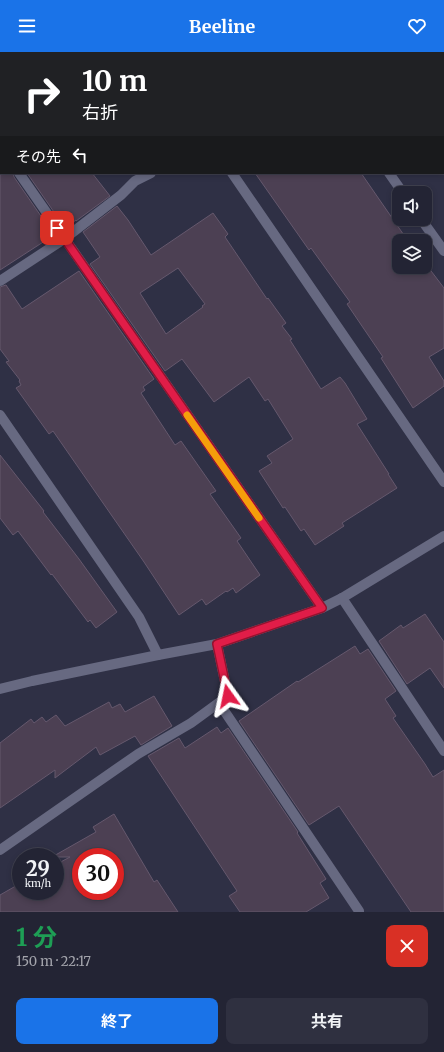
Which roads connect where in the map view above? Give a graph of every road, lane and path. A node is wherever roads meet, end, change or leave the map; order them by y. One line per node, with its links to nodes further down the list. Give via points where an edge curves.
1 (20, 174): 7 (street)
2 (149, 174): 7 (street, via 135,181)
3 (233, 174): 11 (street)
4 (390, 174): 5 (street)
5 (398, 186)
6 (426, 226): 8 (street)
7 (64, 239): 9 (street); 14 (street)
8 (444, 251)
9 (0, 281)
10 (0, 415): 16 (street, via 139,616)
11 (444, 482)
12 (444, 536): 13 (street)
13 (342, 598): 14 (street); 19 (street)
14 (322, 608): 15 (street)
15 (217, 644): 16 (street); 18 (street, via 228,696)
16 (158, 655): 17 (street)
17 (0, 689)
18 (219, 703): 20 (street, via 191,723 138,754); 21 (street)
19 (444, 751)
20 (0, 850)
21 (358, 911)

